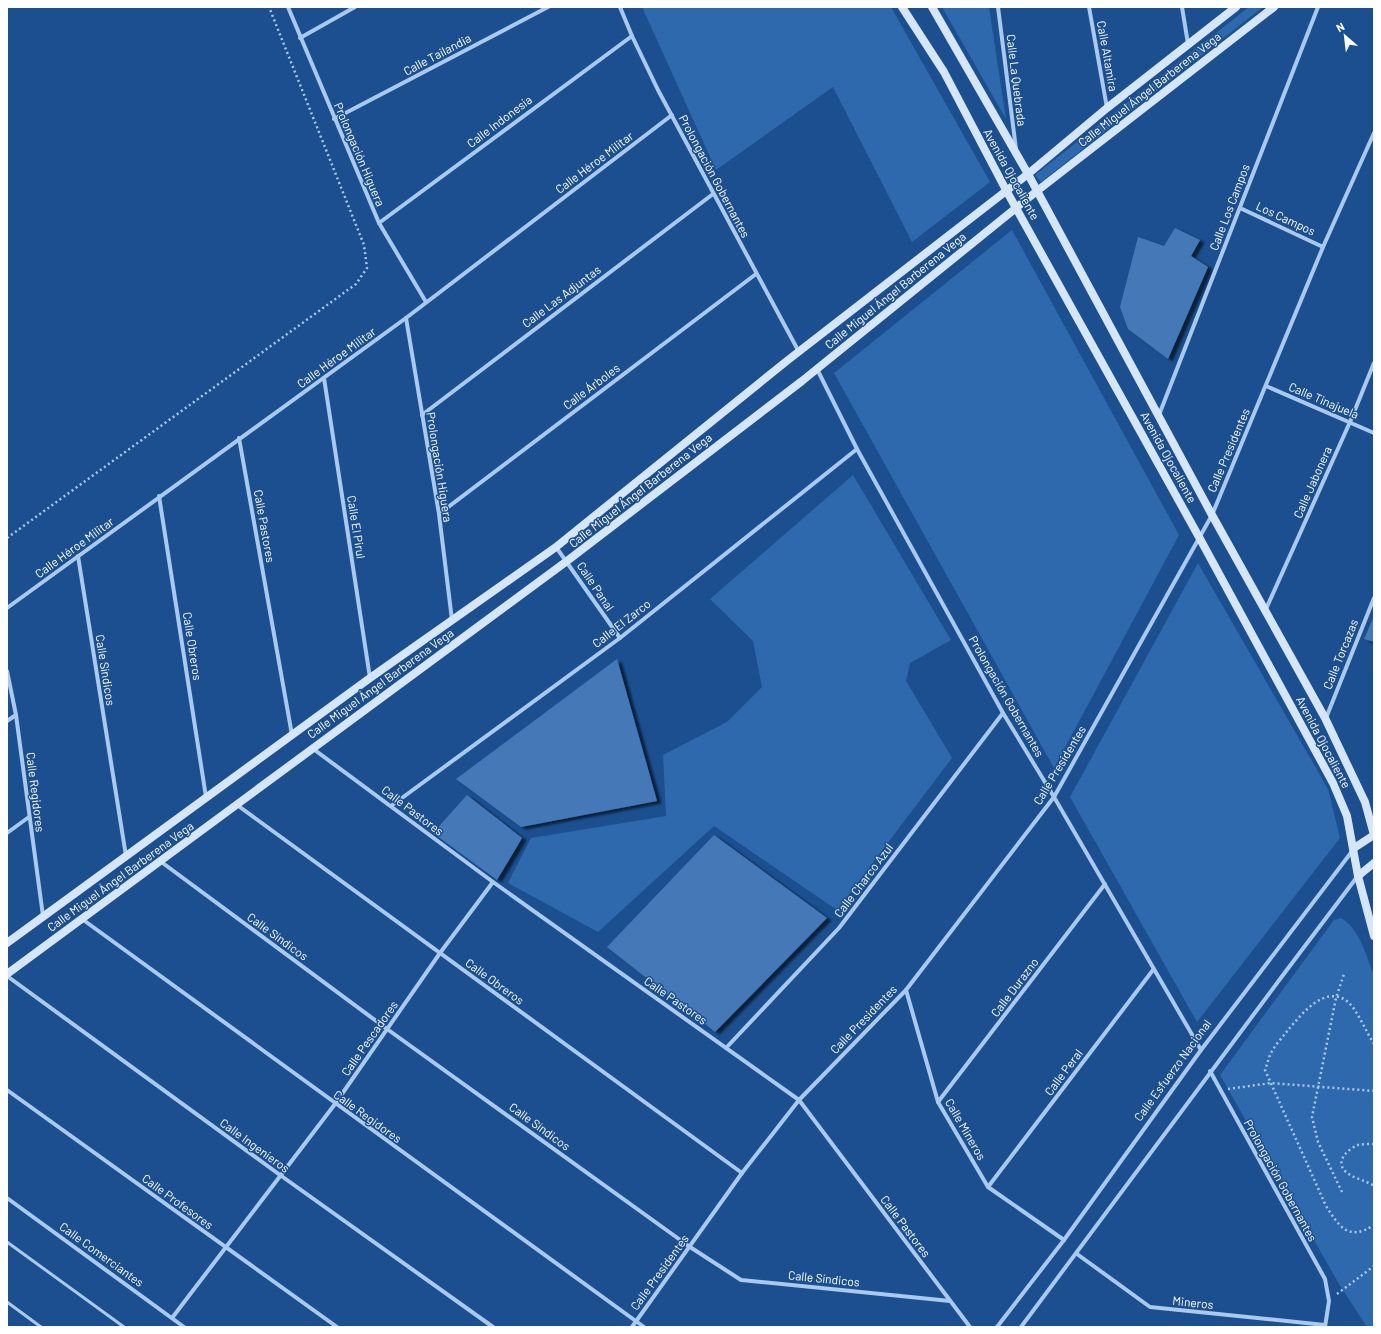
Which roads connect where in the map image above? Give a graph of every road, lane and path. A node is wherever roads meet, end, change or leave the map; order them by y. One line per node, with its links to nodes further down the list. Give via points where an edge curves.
1 (269, 7): 49 (path, via 364,245 367,268 356,284)
2 (288, 7): 15 (street, Prolongación Higuera)
3 (355, 7): 15 (street)
4 (548, 7): 19 (street, Calle Tailandia)
5 (620, 7): 14 (street, Prolongación Gobernantes)
6 (902, 7): 24 (street, Avenida Ojocaliente, via 944,72)
7 (932, 7): 22 (street, Avenida Ojocaliente)
8 (998, 7): 22 (street, Calle La Quebrada)
9 (1089, 7): 17 (street, Calle Altamira)
10 (1182, 7): 16 (street)
11 (1236, 7): 16 (street, Calle Miguel Ángel Barberena Vega)
12 (1274, 7): 25 (street, Calle Miguel Ángel Barberena Vega)
13 (1318, 7): 28 (street, Calle Los Campos)
14 (632, 36): 18 (street, Prolongación Gobernantes); 29 (street, Calle Indonesia)
15 (300, 38): 19 (street, Prolongación Higuera)
16 (1188, 46): 17 (street, Calle Miguel Ángel Barberena Vega)
17 (1107, 108): 23 (street, Calle Miguel Ángel Barberena Vega)
18 (672, 115): 26 (street, Prolongación Gobernantes); 32 (street, Calle Héroe Militar)
19 (334, 120): 29 (street, Prolongación Higuera)
20 (1374, 132): 21 (street, Calle Presidentes)
21 (1373, 139): 30 (street, Calle Presidentes)
22 (1017, 155): 23 (street, Avenida Ojocaliente)
23 (1028, 174): 24 (street, Calle Miguel Ángel Barberena Vega); 25 (street, Avenida Ojocaliente)
24 (1006, 190): 27 (street, Avenida Ojocaliente); 34 (street, Calle Miguel Ángel Barberena Vega)
25 (1037, 191): 27 (street, Calle Miguel Ángel Barberena Vega); 40 (street, Avenida Ojocaliente)
26 (713, 194): 31 (street, Prolongación Gobernantes); 39 (street, Calle Las Adjuntas)
27 (1017, 208): 36 (street, Calle Miguel Ángel Barberena Vega); 48 (street, Avenida Ojocaliente)
28 (1240, 208): 30 (street, Los Campos); 40 (street, Calle Los Campos)
29 (379, 223): 32 (street, Prolongación Higuera)
30 (1323, 247): 38 (street, Calle Presidentes)
31 (756, 274): 34 (street, Prolongación Gobernantes); 46 (street, Calle Árboles)
32 (426, 302): 33 (street, Calle Héroe Militar)
33 (406, 318): 37 (street, Calle Héroe Militar); 39 (street, Prolongación Higuera)
34 (799, 352): 50 (street, Calle Miguel Ángel Barberena Vega)
35 (1374, 363): 41 (street, Calle Jabonera)
36 (816, 369): 44 (street, Prolongación Gobernantes); 52 (street, Calle Miguel Ángel Barberena Vega)
37 (324, 378): 43 (street, Calle Héroe Militar); 59 (street, Calle El Pirul)
38 (1266, 386): 41 (street, Calle Tinajuela); 47 (street, Calle Presidentes)
39 (422, 415): 46 (street, Prolongación Higuera)
40 (1159, 415): 47 (street, Avenida Ojocaliente)
41 (1350, 422): 42 (street, Calle Tinajuela); 55 (street, Calle Jabonera)
42 (1374, 433)
43 (239, 438): 45 (street, Calle Héroe Militar); 64 (street, Calle Pastores)
44 (857, 450): 57 (street, Calle El Zarco); 60 (street, Prolongación Gobernantes)
45 (159, 496): 51 (street, Calle Héroe Militar); 67 (street, Calle Obreros)
46 (439, 514): 56 (street, Prolongación Higuera)
47 (1212, 515): 48 (street, Calle Presidentes); 55 (street, Avenida Ojocaliente)
48 (1199, 537): 66 (street, Calle Presidentes); 73 (street, Avenida Ojocaliente, via 1333,783 1348,816)
49 (7, 538)
50 (556, 547): 52 (street, Calle Panal); 56 (street, Calle Miguel Ángel Barberena Vega)
51 (78, 556): 54 (street, Calle Héroe Militar); 74 (street, Calle Síndicos)
52 (568, 561): 57 (street, Calle Panal); 65 (street, Calle Miguel Ángel Barberena Vega)
53 (1374, 598): 62 (street, Calle Torcazas)
54 (7, 608)
55 (1266, 609): 62 (street, Avenida Ojocaliente)
56 (452, 621): 59 (street, Calle Miguel Ángel Barberena Vega)
57 (620, 638): 69 (street, Calle El Zarco)
58 (7, 671): 61 (street, Calle Regidores)
59 (370, 678): 64 (street, Calle Miguel Ángel Barberena Vega)
60 (1003, 713): 66 (street, Prolongación Gobernantes); 92 (street, Calle Charco Azul, via 839,928)
61 (16, 715): 63 (street); 70 (street, Calle Regidores)
62 (1325, 718): 72 (street, Avenida Ojocaliente, via 1365,802)
63 (7, 721)
64 (292, 736): 67 (street, Calle Miguel Ángel Barberena Vega)
65 (312, 748): 68 (street, Calle Miguel Ángel Barberena Vega); 69 (street, Calle Pastores)
66 (1054, 797): 79 (street, Prolongación Gobernantes); 88 (street, Calle Presidentes)
67 (207, 799): 74 (street, Calle Miguel Ángel Barberena Vega)
68 (236, 805): 75 (street, Calle Miguel Ángel Barberena Vega); 84 (street, Calle Obreros)
69 (391, 806): 78 (street, Calle Pastores)
70 (29, 817): 71 (street); 80 (street, Calle Regidores)
71 (7, 833)
72 (1374, 835): 73 (street, Calle Esfuerzo Nacional)
73 (1354, 848): 77 (street, Avenida Ojocaliente); 93 (street, Calle Esfuerzo Nacional)
74 (126, 857): 80 (street, Calle Miguel Ángel Barberena Vega)
75 (160, 861): 81 (street, Calle Miguel Ángel Barberena Vega); 90 (street, Calle Síndicos)
76 (1374, 862): 77 (street)
77 (1358, 876): 82 (street, Avenida Ojocaliente); 94 (street)
78 (493, 882): 84 (street, Calle Pescadores); 92 (street, Calle Pastores)
79 (1105, 884): 85 (street, Prolongación Gobernantes); 101 (street, Calle Durazno)
80 (43, 917): 83 (street, Calle Miguel Ángel Barberena Vega)
81 (82, 919): 87 (street, Calle Miguel Ángel Barberena Vega); 102 (street, Calle Regidores)
82 (1374, 936)
83 (7, 943)
84 (440, 953): 90 (street, Calle Pescadores); 104 (street, Calle Obreros)
85 (1153, 970): 93 (street, Prolongación Gobernantes); 107 (street, Calle Peral)
86 (1344, 974): 89 (path)
87 (7, 975): 105 (street, Calle Ingenieros)
88 (906, 990): 100 (street, Calle Presidentes); 101 (street, Calle Mineros)
89 (1336, 998): 91 (path, via 1352,1006); 95 (path, via 1333,996 1321,1000 1306,1008 1270,1054 1265,1070); 96 (path)
90 (387, 1029): 102 (street, Calle Pescadores); 113 (street, Calle Síndicos)
91 (1374, 1044)
92 (726, 1048): 100 (street, Calle Pastores)
93 (1201, 1050): 111 (street, Calle Esfuerzo Nacional)
94 (1210, 1071): 98 (street, Prolongación Gobernantes); 115 (street)
95 (1271, 1084): 96 (path); 98 (path); 110 (path, via 1326,1206 1339,1226 1351,1232 1364,1231)
96 (1318, 1087): 99 (path); 108 (path, via 1312,1117 1318,1142)
97 (7, 1090): 114 (street, Calle Profesores)
98 (1220, 1090): 118 (street, Prolongación Gobernantes, via 1324,1279)
99 (1374, 1091)
100 (799, 1100): 104 (street, Calle Presidentes); 117 (street, Calle Pastores)
101 (938, 1102): 107 (street, Calle Mineros)
102 (335, 1104): 105 (street, Calle Pescadores); 121 (street, Calle Regidores)
103 (1374, 1144): 106 (path, via 1359,1145 1348,1150 1342,1157 1345,1171)
104 (742, 1173): 113 (street, Calle Presidentes)
105 (280, 1175): 114 (street, Calle Pescadores); 128 (street, Calle Ingenieros)
106 (1374, 1186)
107 (988, 1187): 111 (street, Calle Mineros)
108 (1342, 1192)
109 (7, 1198): 120 (street, Calle Comerciantes)
110 (1374, 1225)
111 (1064, 1240): 132 (street, Calle Esfuerzo Nacional)
112 (7, 1242): 125 (lane)
113 (690, 1247): 117 (street, Calle Síndicos, via 741,1280); 121 (street, Calle Presidentes)
114 (227, 1248): 120 (street, Calle Pescadores); 127 (street, Calle Profesores)
115 (1077, 1254): 122 (street); 123 (street, Mineros, via 1150,1308)
116 (1374, 1266): 118 (path)
117 (950, 1301): 131 (street, Calle Pastores)
118 (1329, 1301): 123 (street)
119 (7, 1302): 124 (lane)
120 (172, 1318): 126 (street, Calle Comerciantes)
121 (636, 1322): 129 (street, Calle Presidentes); 130 (street, Calle Regidores)
122 (1023, 1326)
123 (1325, 1326)
124 (42, 1327)
125 (124, 1327)
126 (184, 1327)
127 (338, 1327)
128 (493, 1327)
129 (632, 1327)
130 (644, 1327)
131 (970, 1327)
132 (997, 1327)

